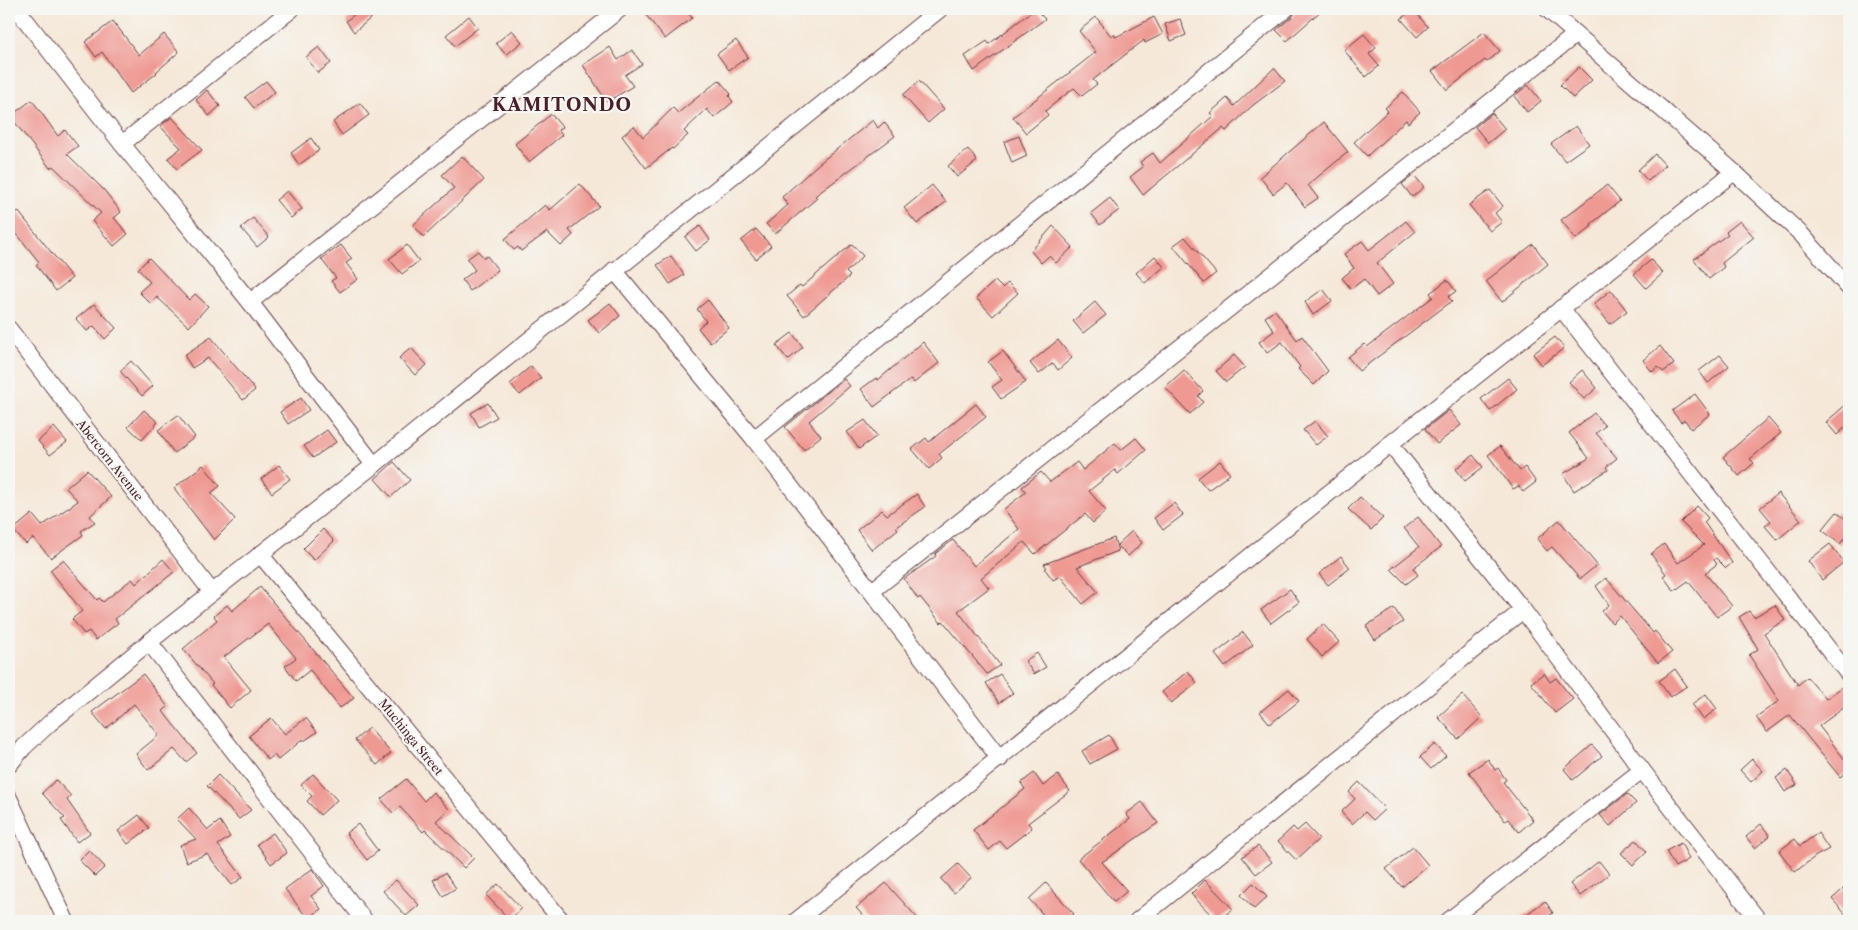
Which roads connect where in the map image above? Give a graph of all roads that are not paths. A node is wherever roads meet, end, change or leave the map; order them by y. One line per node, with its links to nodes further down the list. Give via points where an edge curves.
1 (17, 9): 8 (street)
2 (292, 9): 8 (street)
3 (620, 9): 12 (street)
4 (940, 9): 10 (street)
5 (1286, 9): 15 (street)
6 (1546, 9): 7 (street)
7 (1574, 35): 9 (street); 20 (street)
8 (122, 144): 12 (street)
9 (1734, 172): 11 (street, via 1801,234); 13 (street)
10 (614, 270): 15 (street); 17 (street)
11 (1849, 288)
12 (250, 302): 17 (street)
13 (1562, 308): 16 (street); 23 (street)
14 (9, 329): 19 (street, Abercorn Avenue)
15 (754, 439): 20 (street)
16 (1390, 444): 21 (street); 24 (street)
17 (374, 465): 18 (street)
18 (260, 554): 19 (street); 31 (street, Muchinga Street)
19 (211, 591): 22 (street)
20 (872, 591): 24 (street)
21 (1524, 610): 26 (street); 32 (street)
22 (149, 642): 25 (street, via 50,723); 30 (street)
23 (1849, 675)
24 (1000, 759): 28 (street)
25 (9, 766)
26 (1642, 770): 33 (street); 34 (street)
27 (9, 798): 29 (street)
28 (806, 918)
29 (66, 921)
30 (365, 921)
31 (562, 921)
32 (1138, 921)
33 (1448, 921)
34 (1759, 921)

